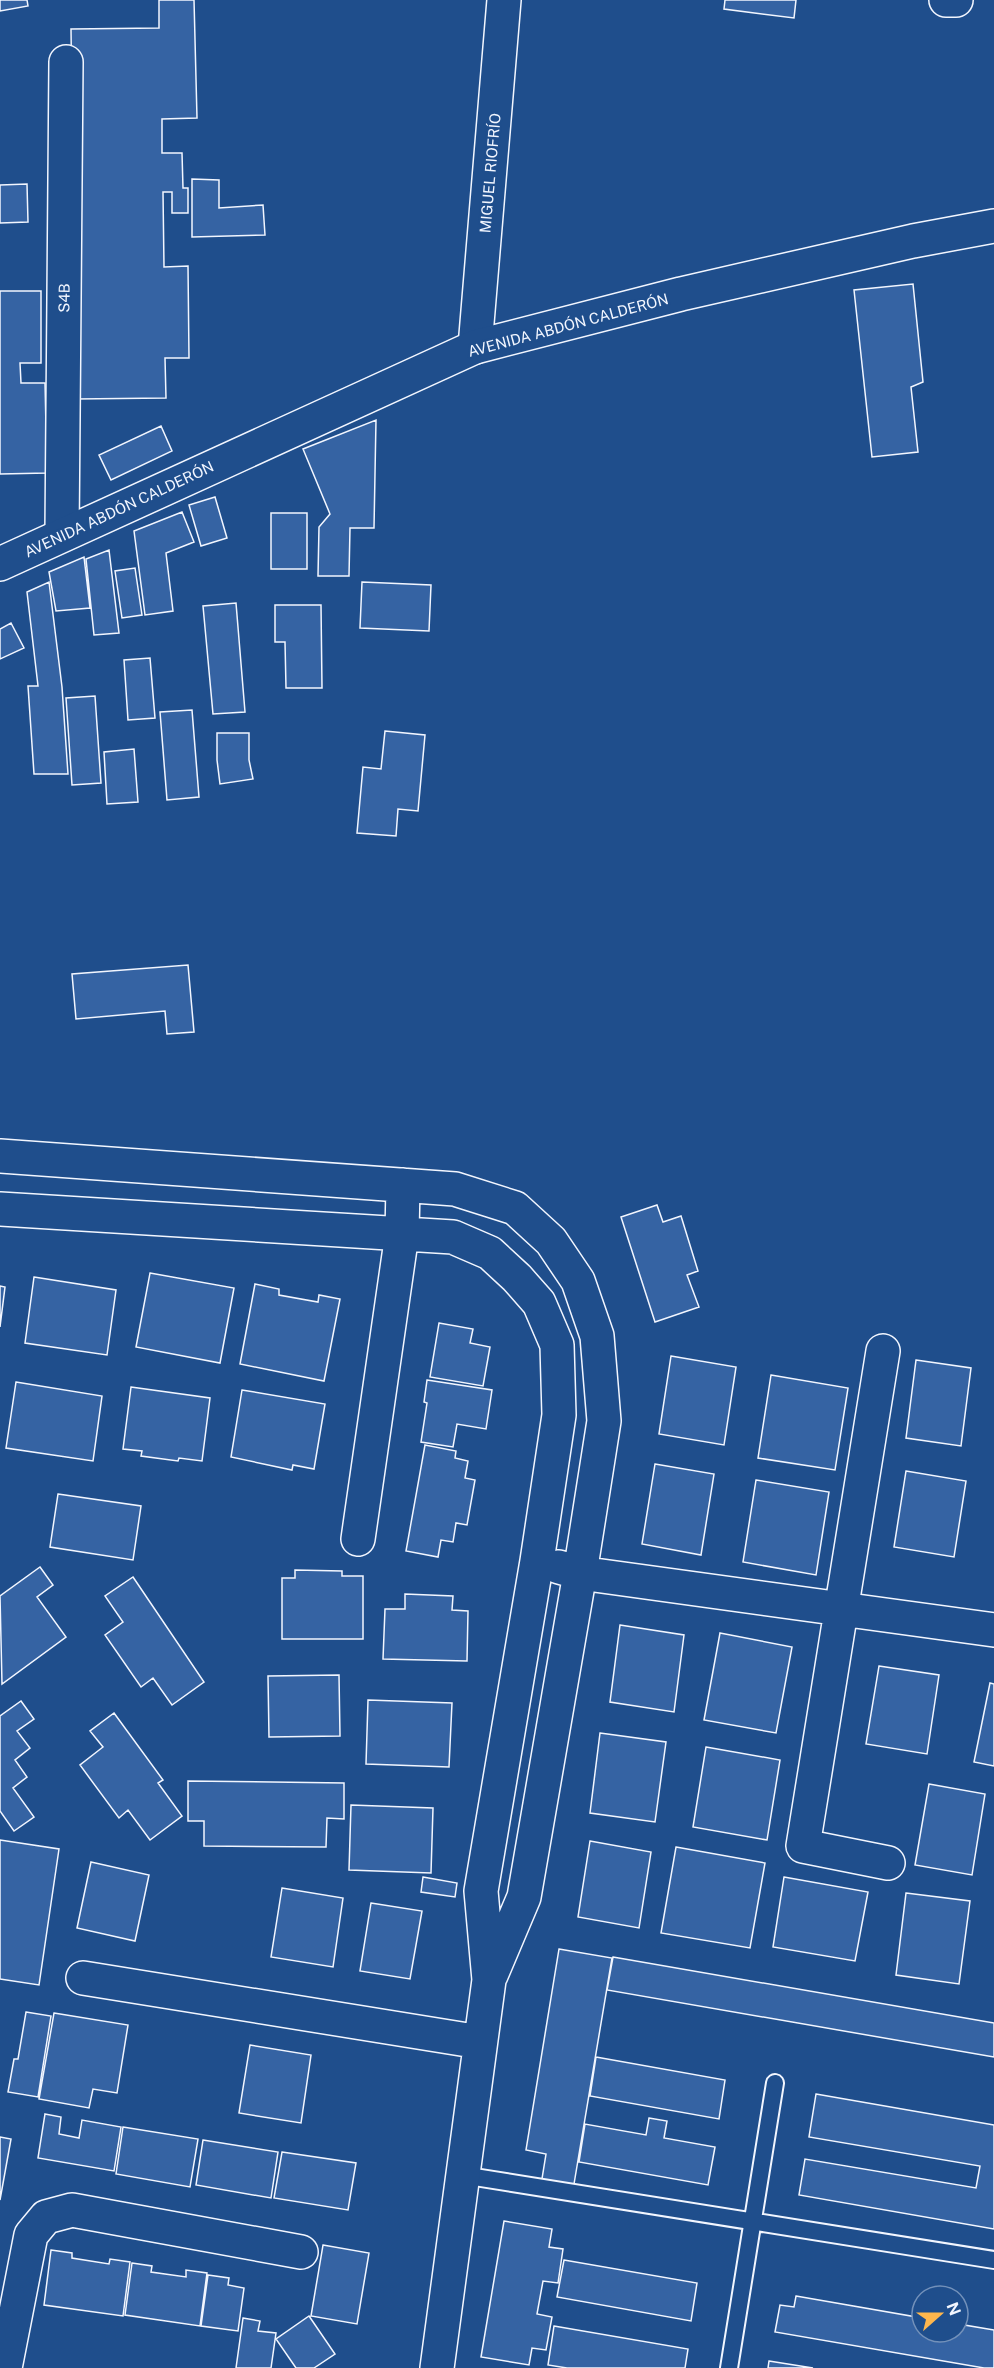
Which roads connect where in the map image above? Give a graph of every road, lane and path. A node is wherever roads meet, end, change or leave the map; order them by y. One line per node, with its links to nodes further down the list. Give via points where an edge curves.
1 (504, 0): 4 (street, MIGUEL RIOFRÍO)
2 (66, 63): 5 (street, S4B)
3 (994, 226): 4 (street, AVENIDA ABDÓN CALDERÓN, via 704,289)
4 (476, 347): 5 (street, AVENIDA ABDÓN CALDERÓN)
5 (62, 534): 6 (street, AVENIDA ABDÓN CALDERÓN)
6 (0, 564)
7 (0, 1156): 8 (street)
8 (154, 1167): 9 (street); 11 (street)
9 (403, 1185): 12 (street); 16 (street, via 455,1189 515,1208 551,1241 578,1281 597,1336 604,1421)
10 (0, 1209): 11 (street)
11 (154, 1218): 12 (street)
12 (402, 1234): 14 (street); 15 (street, via 453,1237 490,1253 539,1303 557,1345 559,1415)
13 (884, 1351): 17 (street)
14 (358, 1539)
15 (537, 1561): 16 (street); 19 (street)
16 (580, 1573): 17 (street); 20 (street)
17 (842, 1608): 18 (street); 21 (street, via 802,1846)
18 (994, 1630)
19 (516, 1681): 20 (street); 23 (street, via 481,1891)
20 (560, 1692): 23 (street, via 524,1897)
21 (888, 1863)
22 (83, 1978): 24 (street)
23 (489, 1980): 24 (street)
24 (480, 2042): 26 (street)
25 (775, 2083): 27 (lane)
26 (462, 2175): 27 (lane); 31 (street)
27 (751, 2221): 29 (lane); 32 (lane)
28 (301, 2252): 30 (street, via 72,2210 46,2217 31,2235)
29 (994, 2260)
30 (5, 2368)
31 (437, 2368)
32 (729, 2368)

